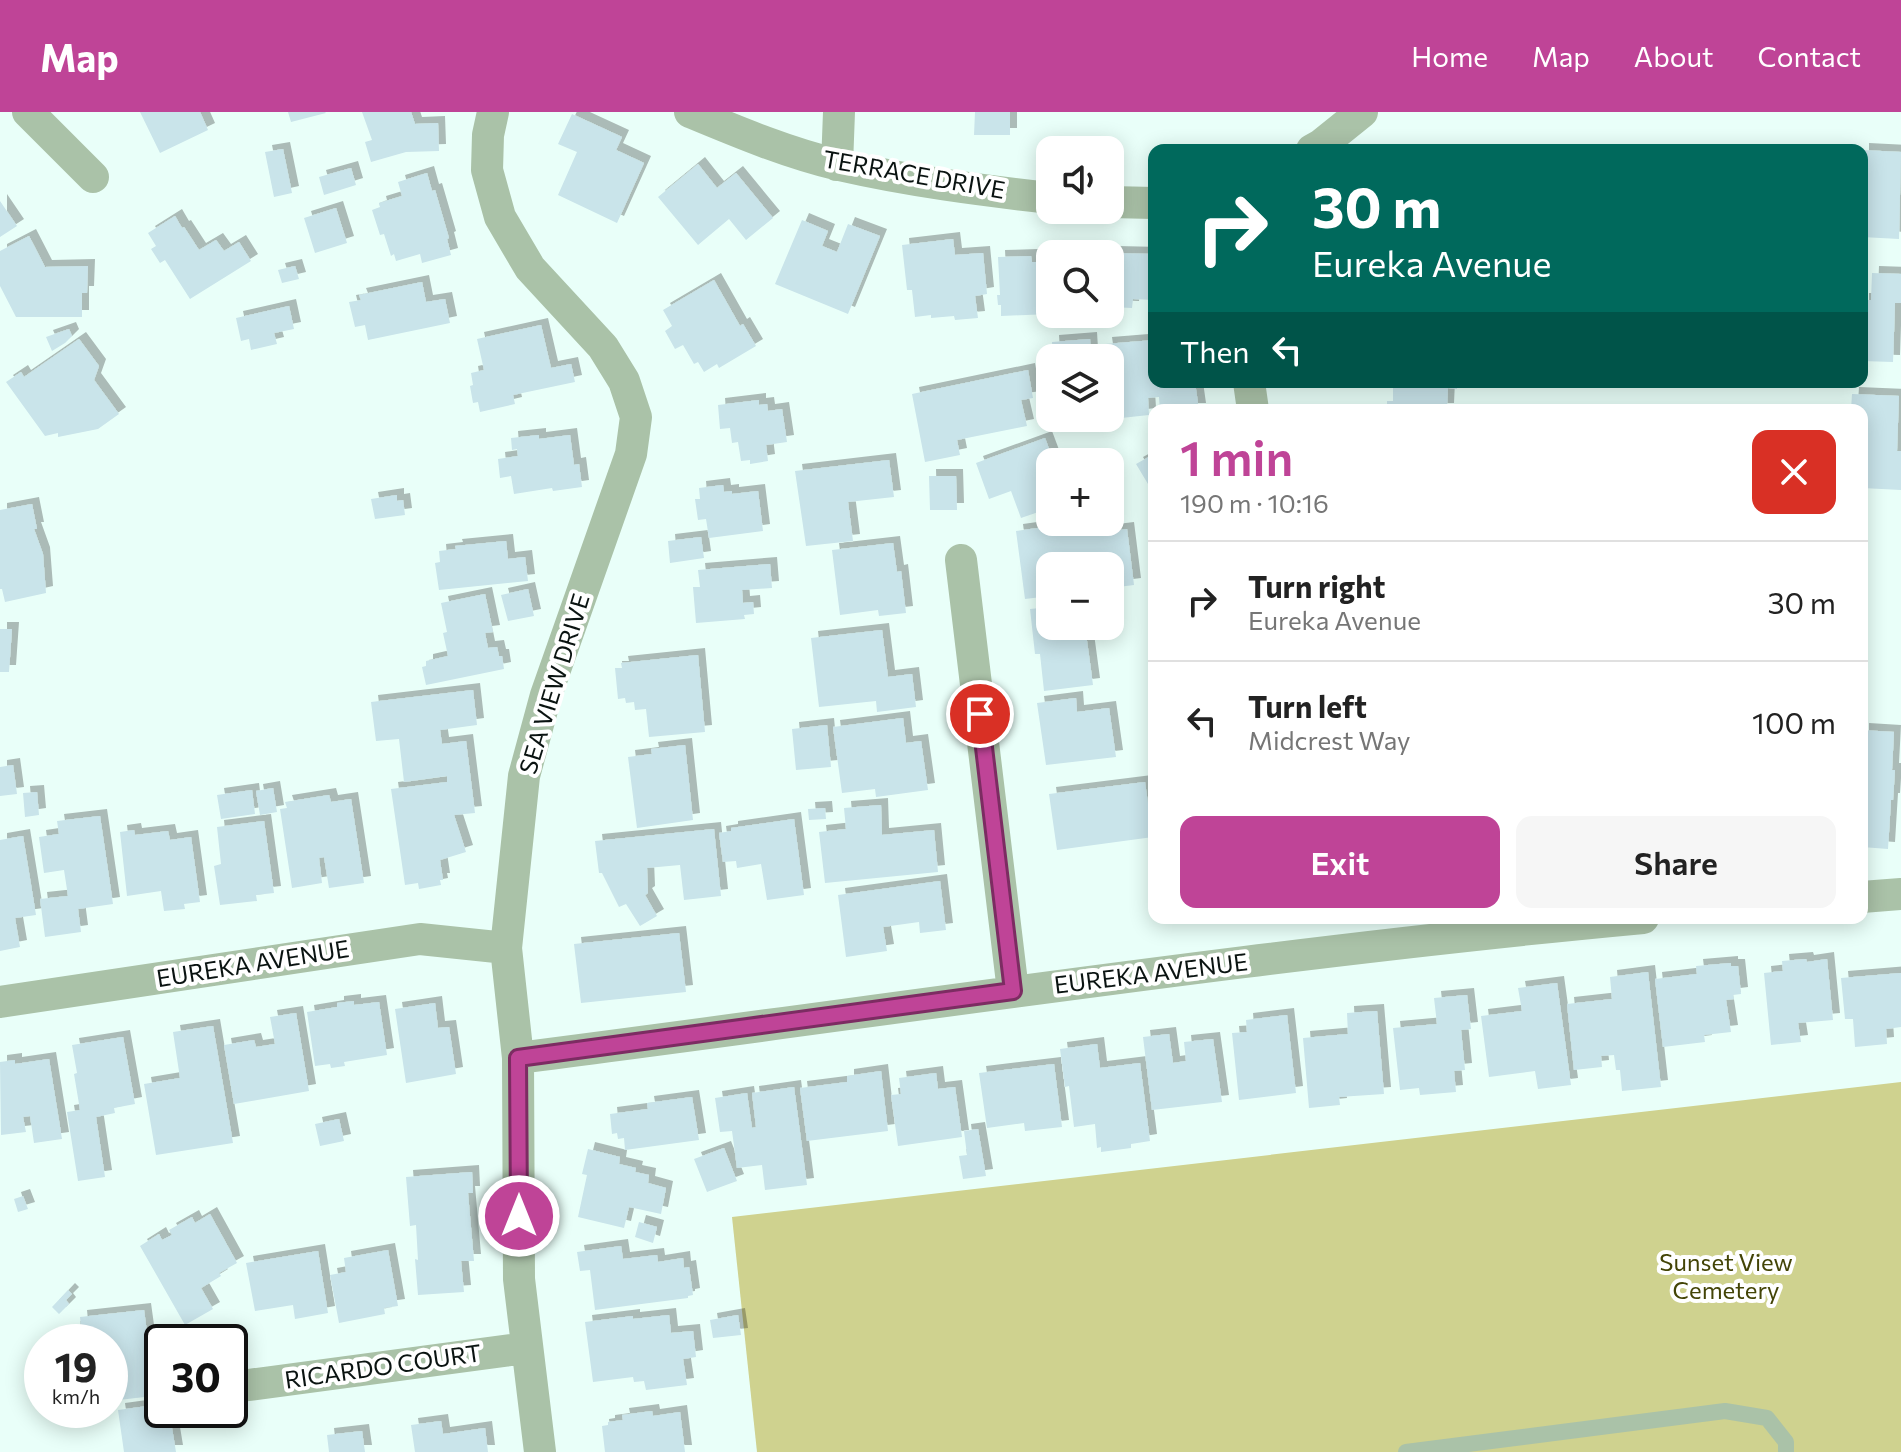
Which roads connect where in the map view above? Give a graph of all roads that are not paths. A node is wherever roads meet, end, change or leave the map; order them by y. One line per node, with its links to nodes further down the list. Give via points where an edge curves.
1 (28, 112): 8 (street)
2 (493, 112): 16 (street, SEA VIEW DRIVE, via 487,170 500,217 530,268 603,347 624,381 636,417 631,454 546,695 524,776)
3 (690, 112): 7 (street, TERRACE DRIVE)
4 (839, 112): 7 (street)
5 (1362, 112): 6 (street)
6 (1322, 144)
7 (837, 165): 9 (street, TERRACE DRIVE)
8 (93, 177)
9 (1036, 196)
10 (1124, 202): 11 (street)
11 (1148, 203)
12 (961, 560): 17 (street)
13 (1901, 894): 14 (street)
14 (1868, 897)
15 (1581, 924): 17 (street, EUREKA AVENUE)
16 (506, 948): 18 (street, EUREKA AVENUE, via 420,939); 19 (street, SEA VIEW DRIVE)
17 (1013, 991): 19 (street, EUREKA AVENUE)
18 (0, 1002)
19 (518, 1058): 20 (street, SEA VIEW DRIVE, via 519,1279)
20 (526, 1348): 21 (street, RICARDO COURT); 22 (street, SEA VIEW DRIVE)
21 (248, 1385)
22 (540, 1452)
23 (1406, 1452): 24 (lane, via 1725,1411 1767,1418 1786,1442)
24 (1786, 1452)

